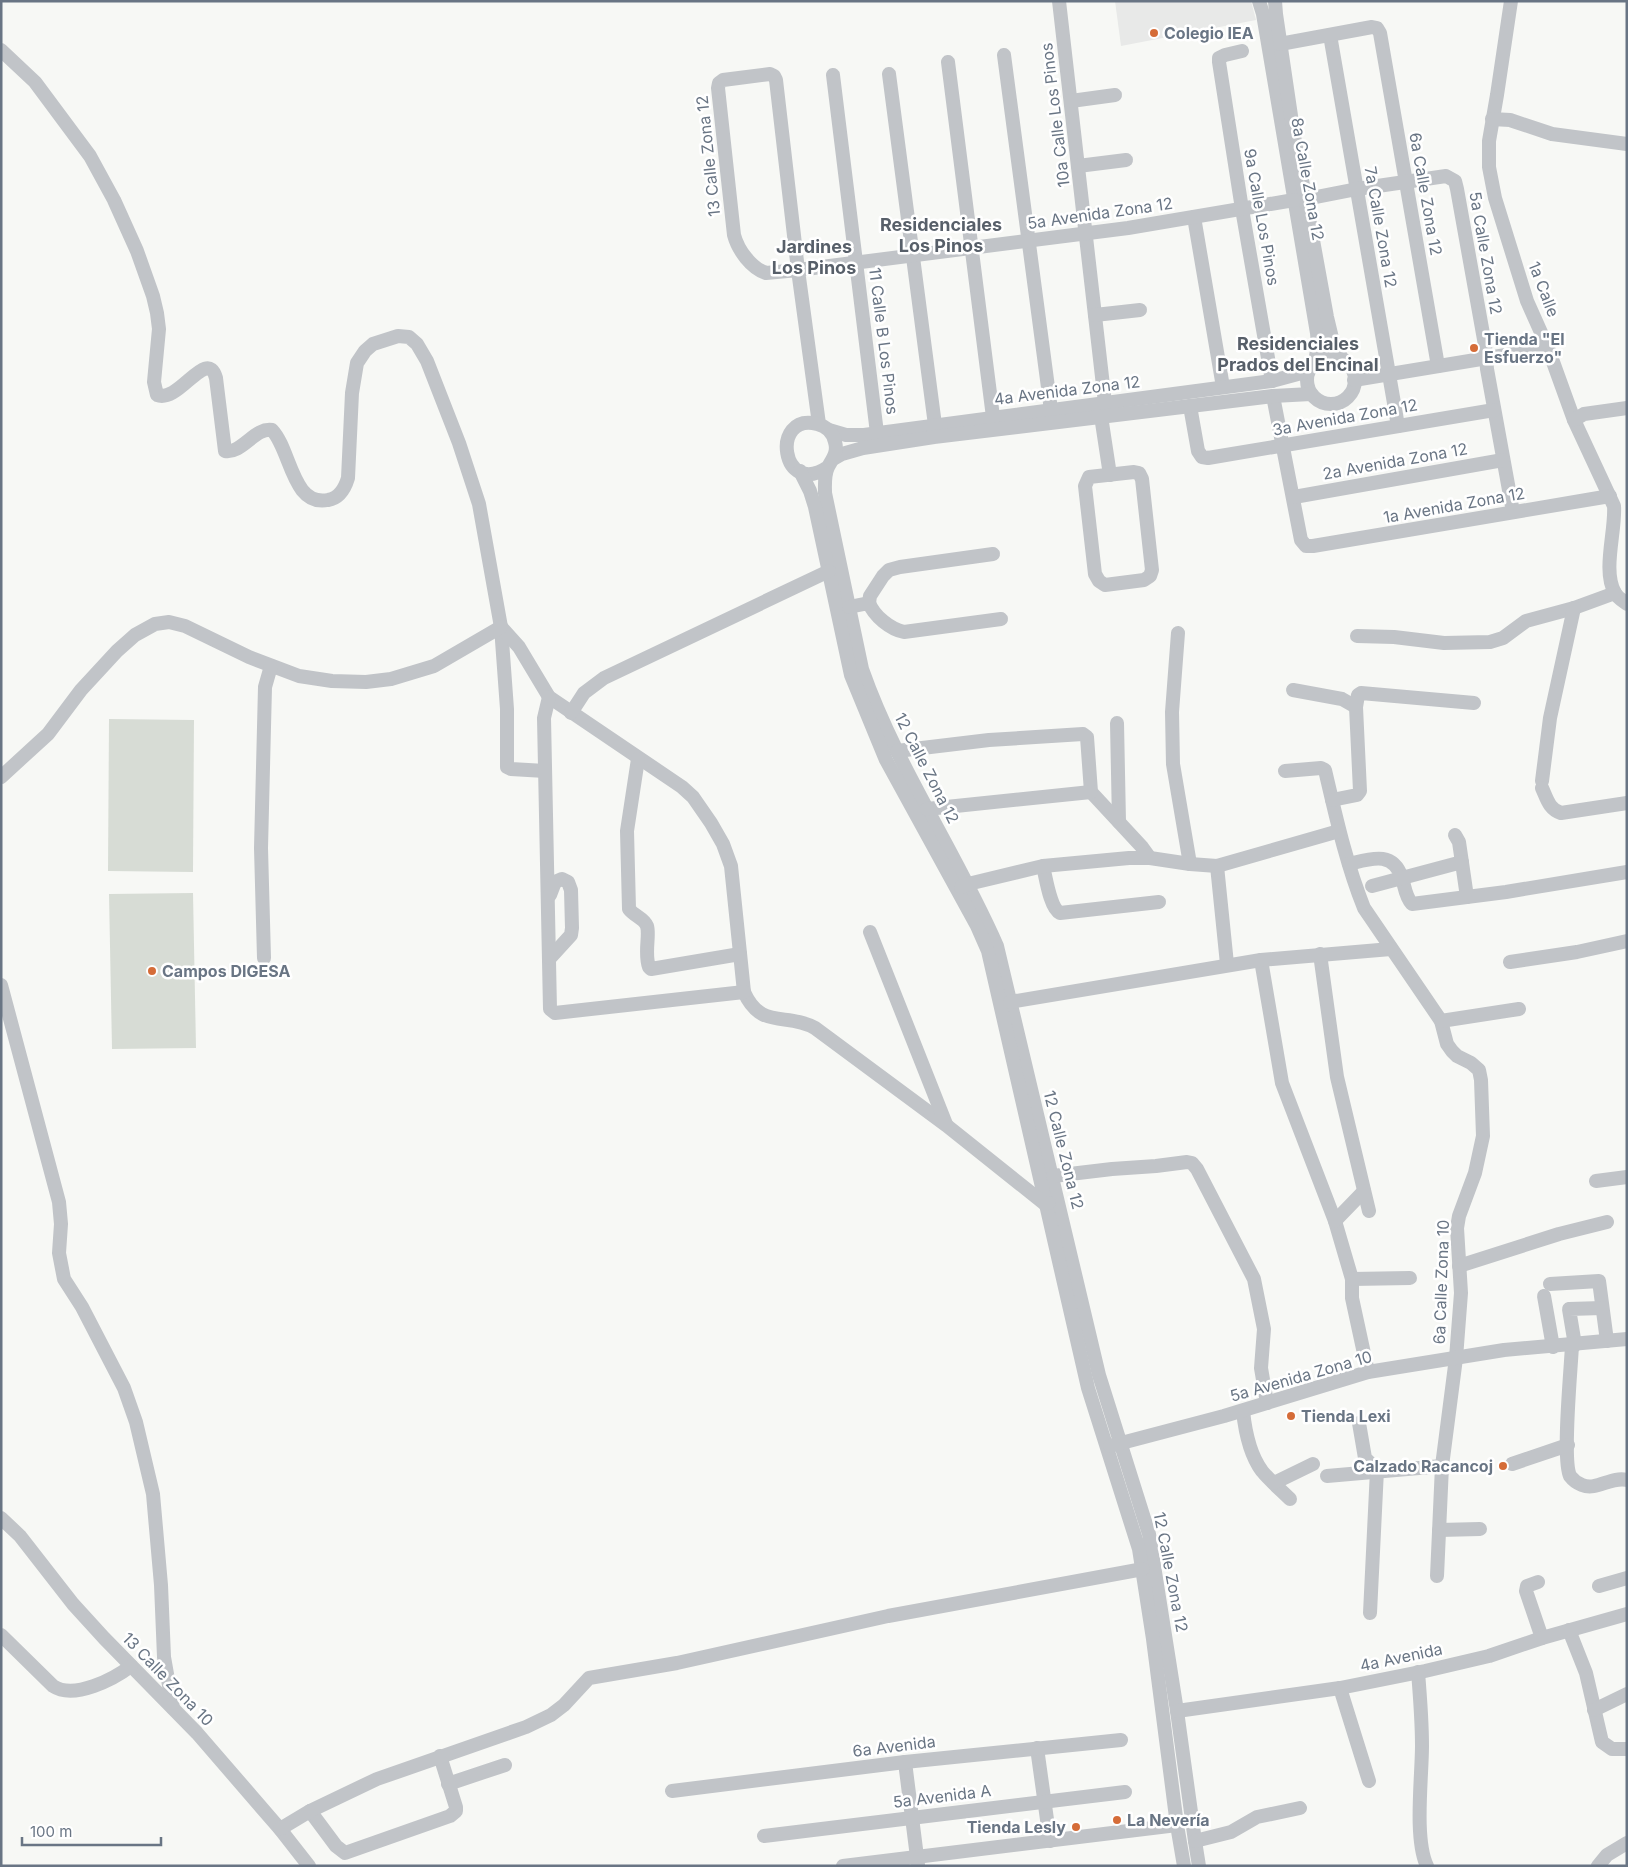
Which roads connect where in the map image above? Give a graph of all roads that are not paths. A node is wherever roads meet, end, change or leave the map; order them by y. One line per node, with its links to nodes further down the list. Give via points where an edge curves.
1 (1059, 1): 14 (street, 10a Calle Los Pinos)
2 (1259, 1): 22 (street, 8a Calle Zona 12)
3 (1276, 1): 6 (street, 8a Calle Zona 12)
4 (1511, 1): 15 (street, 1a Calle)
5 (1330, 35): 6 (street); 20 (street, 6a Calle Zona 12, via 1377,28); 21 (street, 7a Calle Zona 12)
6 (1280, 44): 22 (street, 8a Calle Zona 12)
7 (1, 50): 72 (street, via 35,82 90,156 114,200 137,251 157,313 159,329 154,382 157,395 172,394 198,371 210,368 216,378 225,452 264,430 272,430 302,491 312,499 333,499 345,488 348,478 352,393 357,363 373,344 386,339 398,336 417,344 427,361 459,443 479,504)
8 (1242, 51): 23 (street, 9a Calle Los Pinos, via 1219,58)
9 (1004, 55): 26 (street)
10 (948, 62): 27 (street)
11 (889, 74): 28 (street)
12 (833, 76): 29 (street, 11 Calle B Los Pinos)
13 (1114, 96): 14 (street)
14 (1071, 101): 18 (street, 10a Calle Los Pinos)
15 (1492, 119): 16 (street, via 1510,120 1552,134); 34 (street, 1a Calle, via 1488,154 1495,198 1520,281)
16 (1627, 144)
17 (1126, 160): 18 (street)
18 (1078, 166): 25 (street, 10a Calle Los Pinos)
19 (1452, 178): 20 (street, 5a Avenida Zona 12, via 1446,176); 35 (street, 5a Calle Zona 12, via 1458,189)
20 (1407, 182): 21 (street, 5a Avenida Zona 12); 37 (street, 6a Calle Zona 12)
21 (1357, 189): 22 (street, 5a Avenida Zona 12); 39 (street, 7a Calle Zona 12)
22 (1300, 199): 23 (street, 5a Avenida Zona 12); 36 (street, 8a Calle Zona 12, via 1329,327); 38 (street, 8a Calle Zona 12, via 1318,345)
23 (1242, 209): 24 (street, 5a Avenida Zona 12); 41 (street, 9a Calle Los Pinos)
24 (1194, 217): 25 (street, 5a Avenida Zona 12); 42 (street)
25 (1086, 234): 26 (street, 5a Avenida Zona 12); 33 (street, 10a Calle Los Pinos)
26 (1028, 241): 27 (street, 5a Avenida Zona 12); 47 (street)
27 (972, 248): 28 (street, 5a Avenida Zona 12); 50 (street)
28 (912, 256): 29 (street, 5a Avenida Zona 12); 52 (street)
29 (856, 262): 30 (street, 5a Avenida Zona 12); 55 (street, 11 Calle B Los Pinos)
30 (798, 270): 31 (street, 5a Avenida Zona 12); 31 (street, 13 Calle Zona 12, via 776,80 770,74 723,80 718,88 734,235 740,249); 54 (street)
31 (761, 272)
32 (1140, 310): 33 (street)
33 (1096, 315): 48 (street, 10a Calle Los Pinos)
34 (1548, 348): 35 (street); 51 (street, 1a Calle)
35 (1486, 358): 37 (street); 49 (street, 5a Calle Zona 12)
36 (1342, 359): 38 (street, via 1328,357); 40 (street, via 1351,368)
37 (1438, 366): 39 (street)
38 (1312, 367): 41 (street, 4a Avenida Zona 12); 43 (street, via 1308,386)
39 (1389, 374): 40 (street); 53 (street, 7a Calle Zona 12)
40 (1354, 380): 43 (street, via 1350,394 1338,403 1323,403)
41 (1272, 381): 42 (street, 4a Avenida Zona 12)
42 (1223, 387): 48 (street, 4a Avenida Zona 12)
43 (1311, 394): 44 (street, 4a Avenida Zona 12)
44 (1273, 396): 45 (street, 4a Avenida Zona 12); 56 (street)
45 (1190, 406): 48 (street, 4a Avenida Zona 12); 56 (street, 3a Avenida Zona 12, via 1198,451 1202,457)
46 (1627, 408): 51 (street, via 1584,414)
47 (1051, 410): 48 (street, 4a Avenida Zona 12); 50 (street, 4a Avenida Zona 12)
48 (1103, 410): 58 (street, 4a Avenida Zona 12, via 863,448 842,454); 60 (street, 10a Calle Los Pinos)
49 (1494, 410): 53 (street, 3a Avenida Zona 12); 57 (street, 5a Calle Zona 12)
50 (993, 417): 52 (street, 4a Avenida Zona 12)
51 (1574, 420): 62 (street, 1a Calle)
52 (934, 424): 55 (street, 4a Avenida Zona 12)
53 (1398, 426): 56 (street, 3a Avenida Zona 12)
54 (824, 427): 55 (street, 4a Avenida Zona 12, via 854,436); 58 (street, via 836,443); 59 (street, via 812,423 797,427 788,438 786,454)
55 (877, 433)
56 (1282, 445): 61 (street)
57 (1502, 460): 61 (street, 2a Avenida Zona 12); 63 (street, 5a Calle Zona 12)
58 (831, 462): 59 (street, via 815,474); 69 (street, 12 Calle Zona 12, via 825,493)
59 (800, 471): 65 (street, 12 Calle Zona 12, via 813,498)
60 (1110, 475): 60 (street, via 1134,472 1142,479 1152,570 1144,580 1105,585 1095,574 1085,486 1089,477)
61 (1294, 496): 63 (street, 1a Avenida Zona 12, via 1301,540 1304,545 1313,546)
62 (1610, 496): 63 (street, 1a Avenida Zona 12); 66 (street, 1a Calle, via 1615,517 1609,561)
63 (1512, 512)
64 (993, 554): 67 (street, via 889,570 870,596)
65 (829, 571): 80 (street, via 604,678 584,693); 103 (street, 12 Calle Zona 12, via 851,675 886,760)
66 (1615, 593): 68 (street); 70 (street)
67 (869, 603): 69 (street); 71 (street, via 890,626 904,632)
68 (1627, 604)
69 (849, 607): 82 (street, 12 Calle Zona 12, via 862,670)
70 (1574, 608): 74 (street, via 1526,621 1503,638 1482,643); 89 (street, via 1553,702 1542,784 1549,805 1561,813)
71 (1002, 619)
72 (501, 627): 75 (street, via 434,666 391,679 366,682 314,679); 77 (street, via 519,647); 84 (street, via 508,767)
73 (1178, 633): 96 (street, via 1172,712 1173,764)
74 (1357, 636)
75 (271, 666): 86 (street, via 185,626 168,622 149,626 136,634 92,676 48,734); 112 (street, via 265,686 262,819)
76 (1293, 690): 79 (street, via 1342,699)
77 (549, 697): 80 (street); 84 (street, via 544,718)
78 (1474, 703): 79 (street, via 1362,692 1358,695)
79 (1356, 707): 88 (street, via 1360,791 1357,796)
80 (570, 713): 83 (street)
81 (1117, 723): 91 (street)
82 (897, 751): 87 (street, via 989,740 1083,734 1087,737); 90 (street, 12 Calle Zona 12)
83 (638, 759): 110 (street, via 682,787 718,833 731,866); 110 (street, via 627,832 629,909 647,927 649,967)
84 (545, 771): 105 (street)
85 (1285, 771): 88 (street, 6a Calle Zona 10, via 1324,769)
86 (1, 777)
87 (1091, 792): 90 (street); 91 (street)
88 (1332, 800): 92 (street, 6a Calle Zona 10)
89 (1627, 803)
90 (927, 809): 103 (street, 12 Calle Zona 12)
91 (1119, 822): 94 (street)
92 (1339, 831): 97 (street, 6a Calle Zona 10); 99 (street)
93 (1455, 835): 95 (street)
94 (1150, 858): 96 (street); 98 (street)
95 (1462, 862): 101 (street); 104 (street)
96 (1190, 864): 99 (street)
97 (1349, 864): 101 (street, via 1383,858 1395,866); 109 (street, 6a Calle Zona 10, via 1364,908)
98 (1043, 866): 103 (street); 106 (street, via 1053,904 1060,913)
99 (1217, 866): 116 (street)
100 (1627, 872): 104 (street)
101 (1402, 878): 102 (street); 104 (street, via 1412,904)
102 (1372, 886)
103 (963, 887): 119 (street, 12 Calle Zona 12, via 996,946); 127 (street, 12 Calle Zona 12, via 988,951)
104 (1467, 896)
105 (548, 901): 113 (street); 113 (street, via 555,882 562,879 568,882 572,890 571,936)
106 (1159, 902)
107 (870, 932): 122 (street)
108 (1627, 941): 115 (street)
109 (1391, 949): 111 (street); 121 (street, 6a Calle Zona 10)
110 (740, 954): 118 (street)
111 (1320, 954): 114 (street); 126 (street, via 1337,1077)
112 (264, 958)
113 (550, 958): 118 (street, via 550,1009 555,1014)
114 (1261, 960): 116 (street); 129 (street, via 1282,1083)
115 (1510, 962)
116 (1227, 964): 119 (street)
117 (1, 985): 173 (street, via 58,1202 61,1224 59,1253 64,1279 82,1306 124,1388 143,1450 155,1506 164,1657)
118 (744, 992): 122 (street, via 764,1016 798,1021 816,1028)
119 (1010, 1002): 123 (street, 12 Calle Zona 12)
120 (1519, 1009): 121 (street)
121 (1441, 1020): 131 (street, 6a Calle Zona 10, via 1447,1044 1457,1056 1479,1070 1481,1080 1483,1136 1475,1173 1459,1216 1456,1241)
122 (946, 1125): 127 (street)
123 (1053, 1176): 127 (street, 12 Calle Zona 12); 141 (street, via 1192,1163 1254,1279 1264,1329 1260,1368)
124 (1627, 1176): 125 (street)
125 (1596, 1181)
126 (1364, 1191): 128 (street); 129 (street)
127 (1052, 1203): 144 (street, 12 Calle Zona 12, via 1088,1388)
128 (1369, 1211)
129 (1335, 1221): 133 (street)
130 (1606, 1222): 131 (street)
131 (1459, 1266): 139 (street, 6a Calle Zona 10)
132 (1410, 1278): 133 (street)
133 (1352, 1279): 140 (street, via 1352,1298)
134 (1602, 1308): 136 (street); 137 (street, via 1569,1309); 138 (street, via 1599,1281 1547,1290)
135 (1627, 1340): 136 (street, 5a Avenida Zona 10)
136 (1607, 1341): 137 (street, 5a Avenida Zona 10)
137 (1574, 1345): 138 (street, 5a Avenida Zona 10); 145 (street)
138 (1553, 1347): 139 (street, 5a Avenida Zona 10)
139 (1456, 1358): 140 (street, 5a Avenida Zona 10); 148 (street, 6a Calle Zona 10)
140 (1368, 1372): 141 (street, 5a Avenida Zona 10)
141 (1267, 1403): 142 (street, 5a Avenida Zona 10)
142 (1243, 1411): 144 (street, 5a Avenida Zona 10); 152 (street, via 1256,1462)
143 (1359, 1423): 149 (street, via 1365,1458)
144 (1114, 1445): 158 (street, 12 Calle Zona 12); 167 (street, 12 Calle Zona 12, via 1149,1534)
145 (1568, 1445): 147 (street); 151 (street, via 1570,1474 1578,1483 1591,1487 1616,1479)
146 (1313, 1464): 152 (street)
147 (1512, 1464)
148 (1442, 1466): 149 (street); 157 (street, 6a Calle Zona 10)
149 (1377, 1470): 150 (street); 163 (street)
150 (1327, 1476)
151 (1627, 1480)
152 (1274, 1483): 153 (street)
153 (1290, 1500)
154 (1, 1518): 155 (street, 13 Calle Zona 10)
155 (7, 1528): 169 (street, 13 Calle Zona 10)
156 (1480, 1529): 157 (street)
157 (1439, 1530): 159 (street, 6a Calle Zona 10)
158 (1143, 1569): 167 (street, 12 Calle Zona 12); 179 (street, via 888,1616 677,1663 588,1678 551,1715 526,1727)
159 (1437, 1576)
160 (1627, 1578): 162 (street)
161 (1538, 1582): 168 (street, via 1527,1586 1526,1591)
162 (1599, 1586)
163 (1370, 1613)
164 (1627, 1614): 165 (street, 4a Avenida)
165 (1569, 1630): 168 (street, 4a Avenida); 174 (street, via 1586,1673)
166 (1, 1635): 169 (street, via 62,1690 97,1686)
167 (1159, 1638): 175 (street, 12 Calle Zona 12); 190 (street, 12 Calle Zona 12)
168 (1542, 1638): 170 (street, 4a Avenida, via 1489,1656)
169 (131, 1666): 173 (street, 13 Calle Zona 10)
170 (1418, 1672): 171 (street, 4a Avenida); 201 (street, via 1422,1743 1420,1826)
171 (1340, 1688): 175 (street, 4a Avenida); 182 (street)
172 (1627, 1694): 174 (street)
173 (173, 1708): 191 (street, 13 Calle Zona 10)
174 (1594, 1710): 178 (street, via 1602,1742 1612,1749)
175 (1177, 1711): 194 (street, 12 Calle Zona 12)
176 (1121, 1740): 177 (street, 6a Avenida)
177 (1037, 1748): 180 (street, 6a Avenida); 186 (street)
178 (1627, 1749)
179 (440, 1756): 183 (street); 188 (street, via 377,1779)
180 (905, 1762): 184 (street, 6a Avenida); 189 (street)
181 (505, 1765): 183 (street)
182 (1369, 1781)
183 (448, 1784): 188 (street, via 456,1807 454,1814 347,1853 339,1850)
184 (672, 1791)
185 (1124, 1792): 186 (street, 5a Avenida A)
186 (1044, 1802): 189 (street, 5a Avenida A); 193 (street)
187 (1300, 1808): 194 (street, via 1257,1817 1231,1832)
188 (310, 1811): 191 (street)
189 (912, 1818): 192 (street, 5a Avenida A); 196 (street)
190 (1177, 1825): 193 (street); 199 (street, 12 Calle Zona 12)
191 (280, 1829): 197 (street, 13 Calle Zona 10)
192 (764, 1836)
193 (1050, 1840): 196 (street)
194 (1194, 1841): 200 (street, 12 Calle Zona 12)
195 (1627, 1843): 202 (street, via 1607,1855)
196 (918, 1861): 198 (street)
197 (308, 1866)
198 (843, 1866)
199 (1184, 1866)
200 (1199, 1866)
201 (1427, 1866)
202 (1598, 1866)

